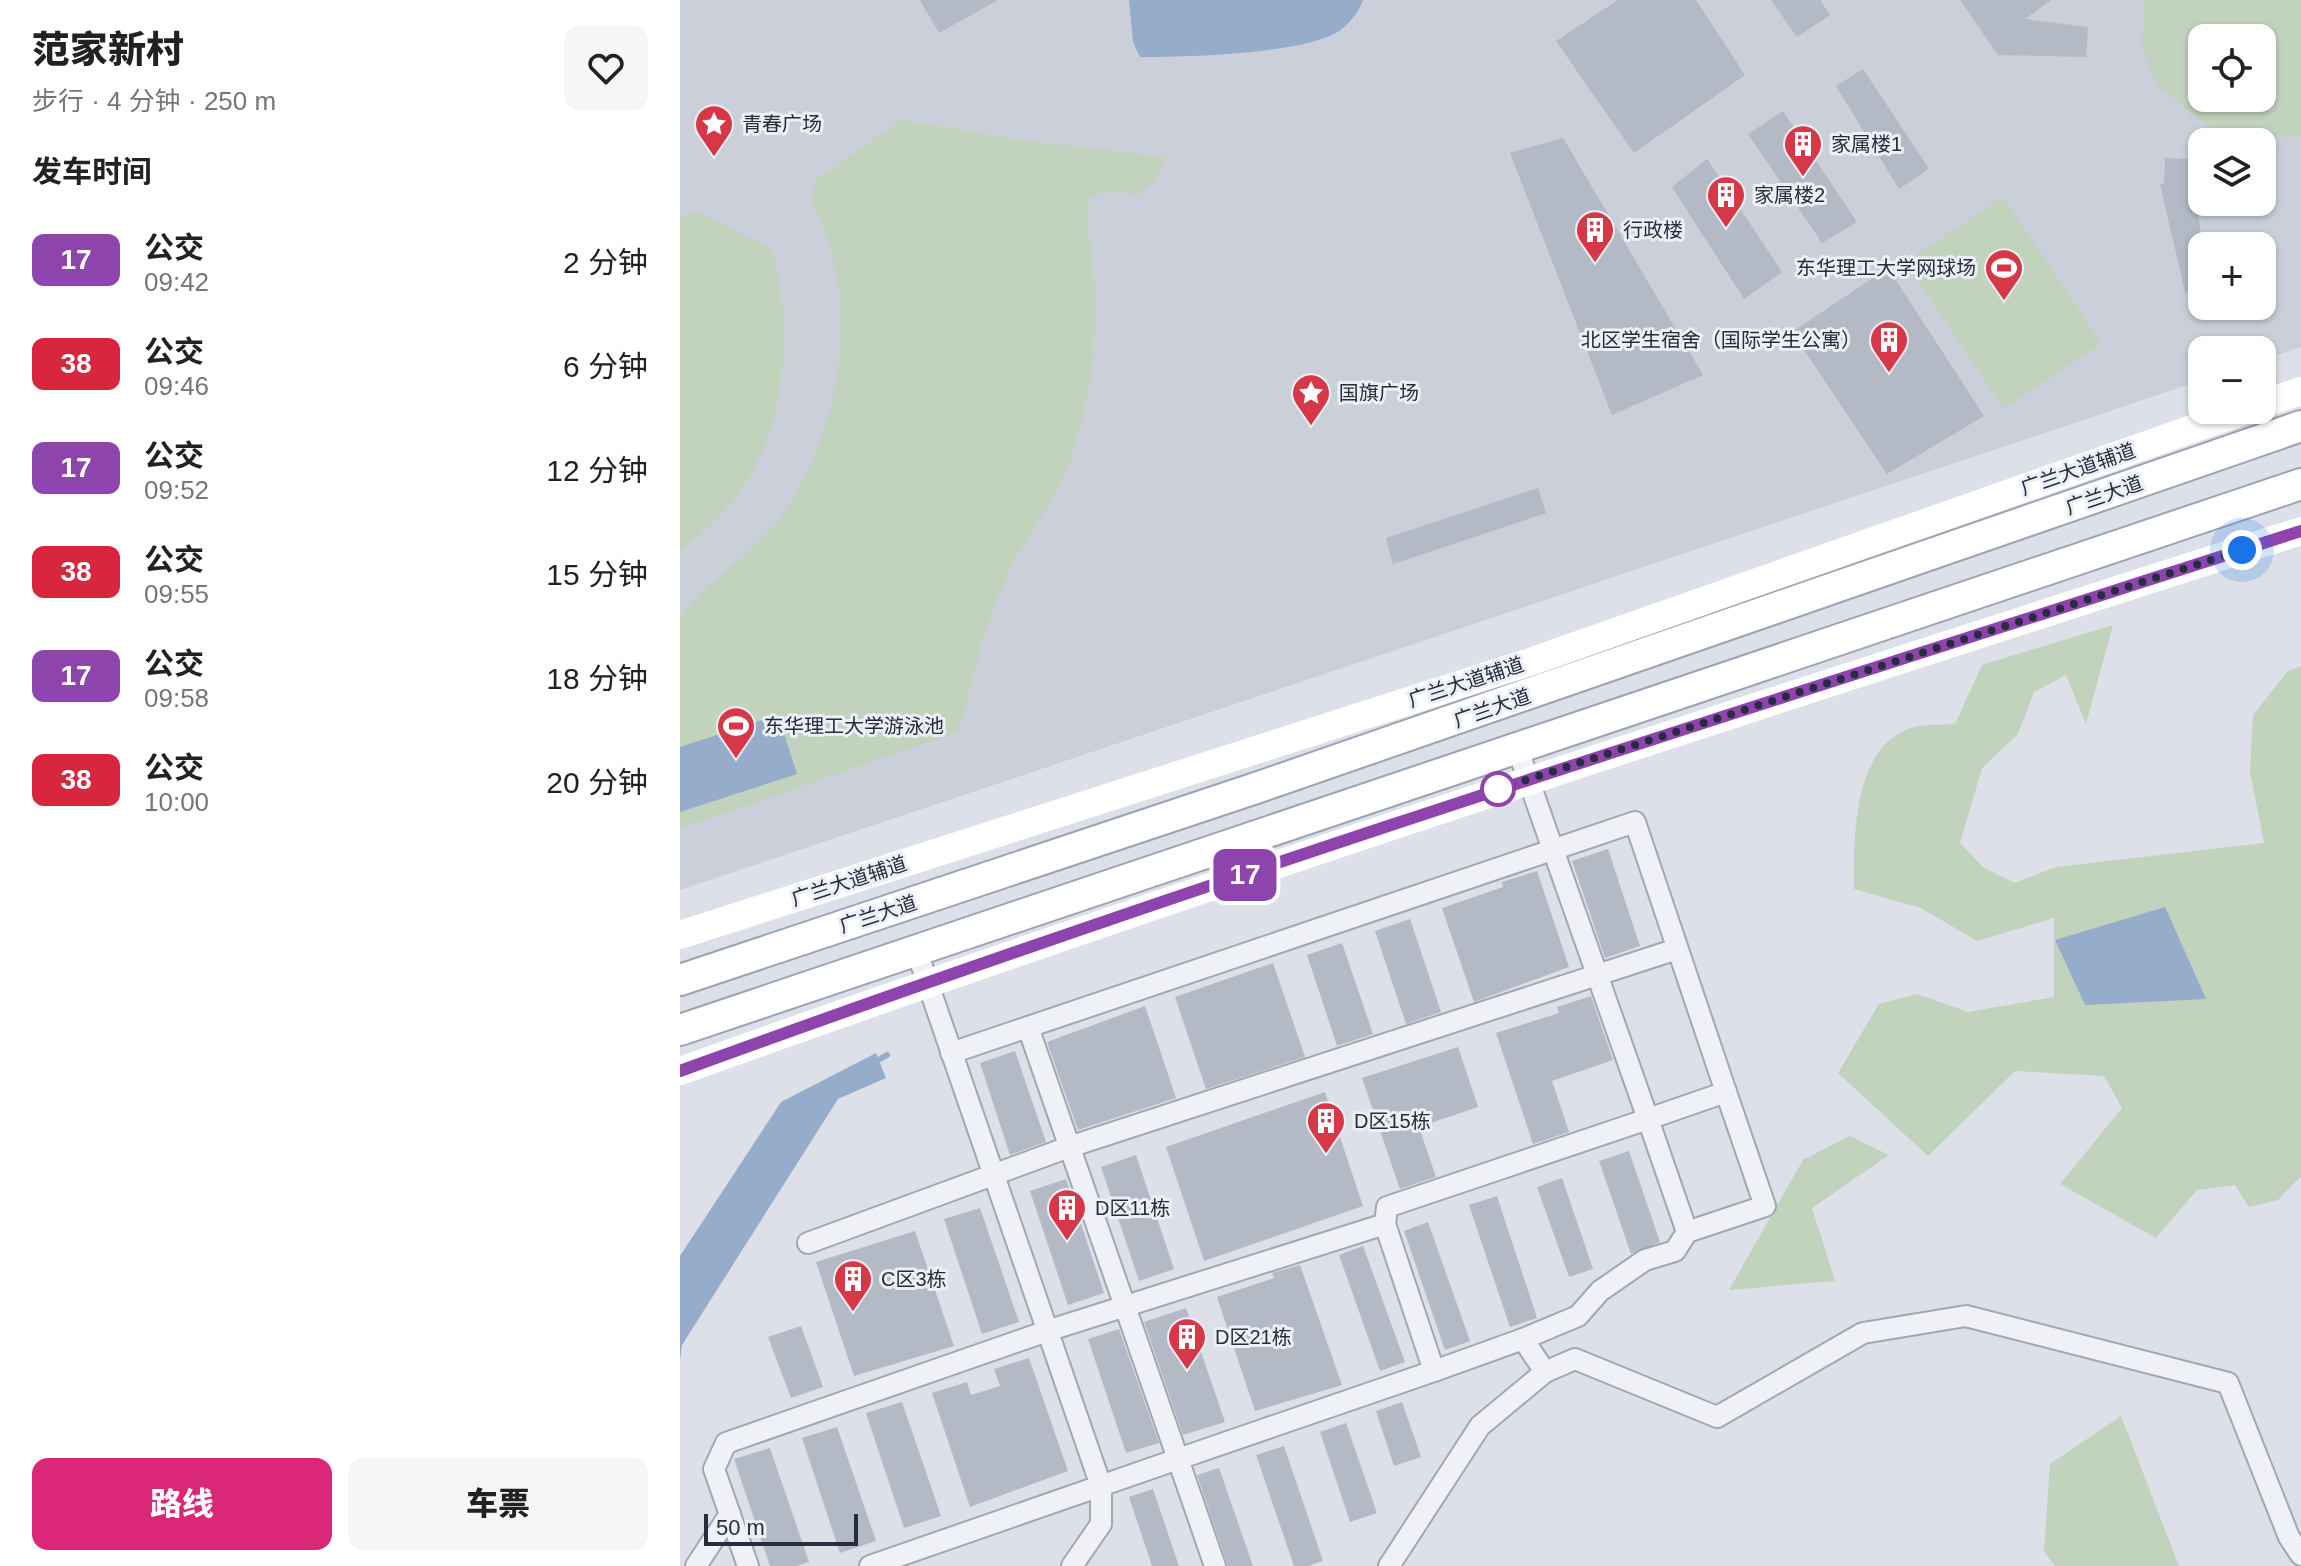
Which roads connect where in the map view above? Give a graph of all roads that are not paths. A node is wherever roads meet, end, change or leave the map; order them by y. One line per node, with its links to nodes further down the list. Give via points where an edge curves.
1 (2301, 391): 2 (main road)
2 (2276, 399)
3 (2206, 424): 10 (main road, 广兰大道辅道, via 1530,662)
4 (2301, 426): 14 (main road, 广兰大道, via 1271,783)
5 (2301, 484): 7 (main road)
6 (2301, 531): 8 (main road)
7 (1518, 750): 8 (street); 12 (main road)
8 (1528, 779): 9 (street); 15 (main road)
9 (1553, 850): 11 (street, via 1635,822); 13 (street); 16 (street)
10 (680, 935)
11 (1677, 949): 13 (street); 20 (street)
12 (917, 952): 15 (street); 17 (main road)
13 (1598, 976): 21 (street); 22 (street)
14 (680, 980)
15 (927, 982): 18 (street); 19 (main road)
16 (1028, 1027): 18 (street); 22 (street)
17 (680, 1030)
18 (951, 1053): 23 (street)
19 (680, 1071)
20 (1726, 1092): 21 (street); 25 (street, via 1765,1206)
21 (1648, 1119): 24 (street, via 1387,1207); 25 (street)
22 (1069, 1147): 23 (street); 27 (street)
23 (996, 1173): 26 (street); 28 (street)
24 (1385, 1224): 27 (street); 30 (street)
25 (1687, 1232): 29 (street, via 1675,1251 1645,1260 1600,1291 1578,1316)
26 (808, 1243)
27 (1126, 1307): 28 (street); 32 (street)
28 (1050, 1330): 33 (street); 34 (street, via 726,1443 714,1469)
29 (1523, 1339): 30 (street); 31 (street)
30 (1434, 1371): 32 (street)
31 (1545, 1372): 35 (street, via 1575,1359 1717,1417 1863,1333 1966,1316 2228,1383 2289,1537); 41 (street, via 1480,1426)
32 (1178, 1459): 33 (street); 40 (street)
33 (1101, 1486): 36 (street); 39 (street, via 1101,1524)
34 (730, 1514): 37 (street); 38 (street)
35 (2301, 1555)
36 (877, 1565)
37 (696, 1566)
38 (748, 1566)
39 (1072, 1566)
40 (1215, 1566)
41 (1389, 1566)

